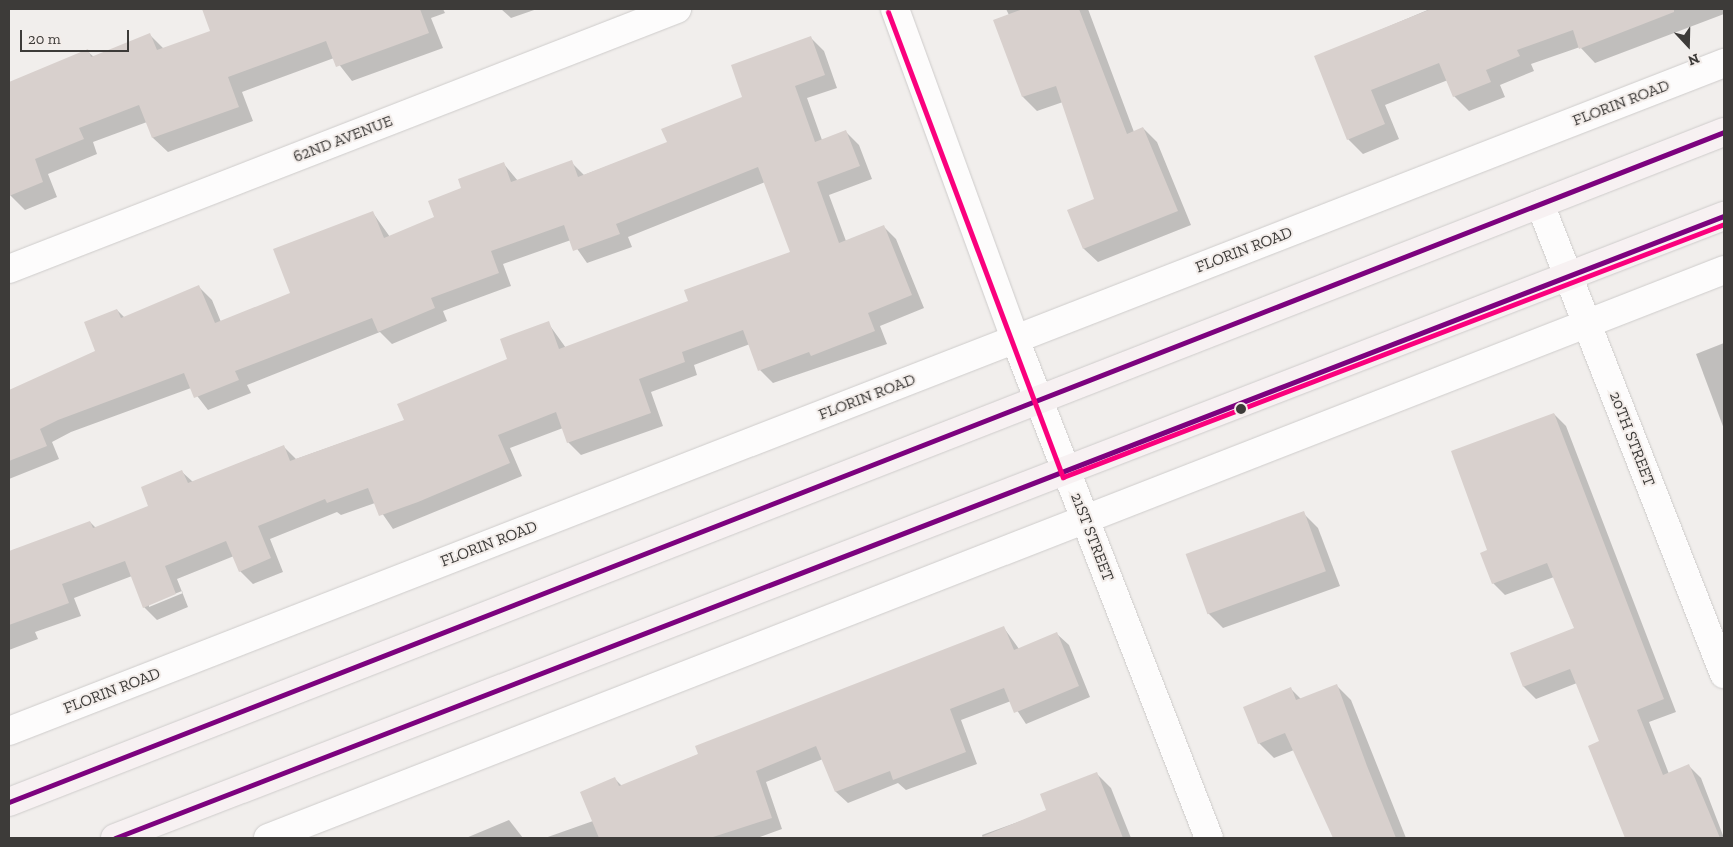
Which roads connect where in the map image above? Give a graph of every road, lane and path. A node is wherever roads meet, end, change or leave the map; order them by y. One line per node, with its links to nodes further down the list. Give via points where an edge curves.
1 (677, 9): 7 (street, 62ND AVENUE)
2 (896, 9): 11 (street, 21ST STREET)
3 (1724, 63): 11 (street, FLORIN ROAD)
4 (1724, 132): 5 (main road)
5 (1540, 204): 9 (street, 20TH STREET); 12 (main road)
6 (1724, 216): 9 (main road)
7 (9, 269)
8 (1724, 270): 10 (street)
9 (1569, 277): 10 (street, 20TH STREET); 13 (main road)
10 (1587, 324): 14 (street); 15 (street, 20TH STREET)
11 (1015, 339): 12 (street, 21ST STREET); 16 (street, FLORIN ROAD)
12 (1040, 401): 13 (street, 21ST STREET); 17 (main road)
13 (1066, 470): 14 (street, 21ST STREET); 18 (main road)
14 (1085, 520): 19 (street); 20 (street, 21ST STREET)
15 (1724, 674)
16 (9, 731)
17 (9, 802)
18 (115, 838)
19 (268, 838)
20 (1208, 838)

